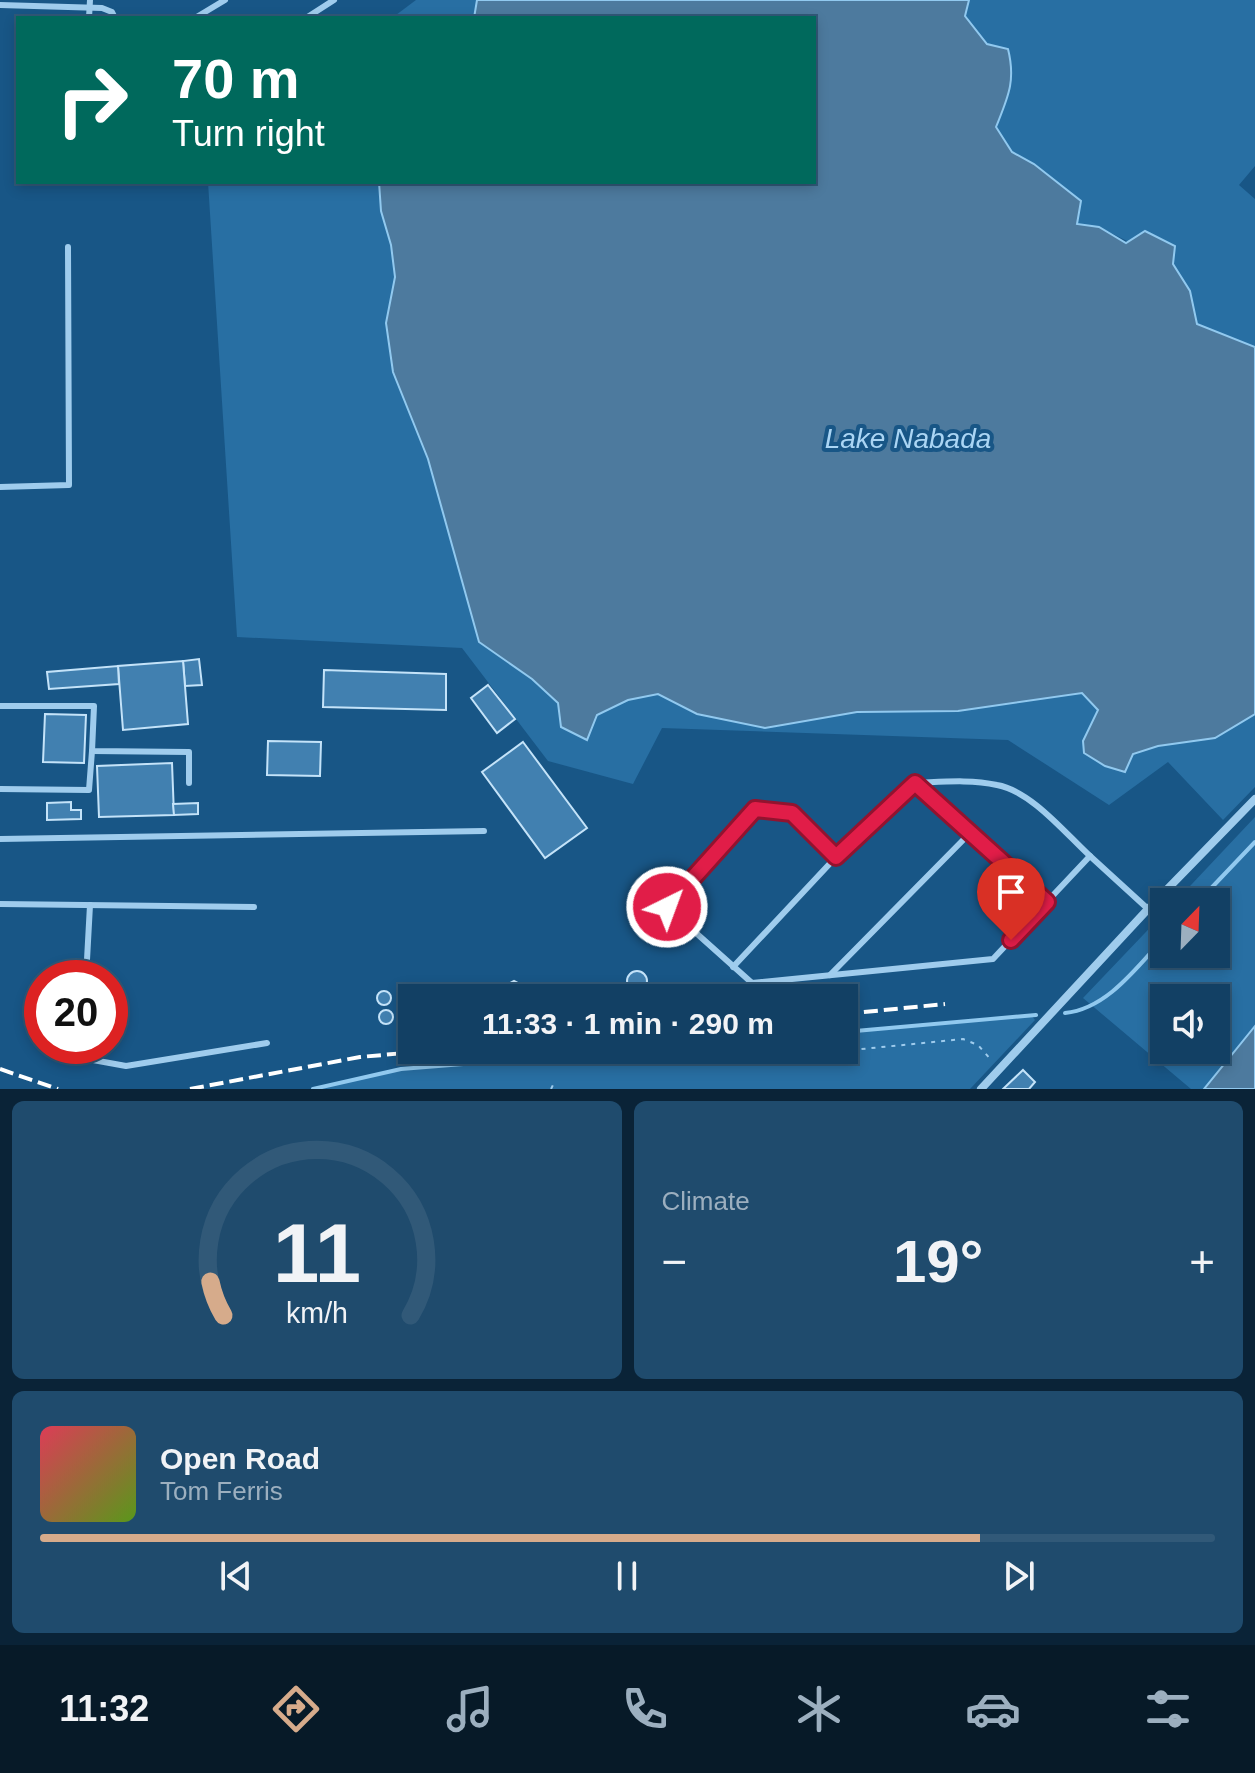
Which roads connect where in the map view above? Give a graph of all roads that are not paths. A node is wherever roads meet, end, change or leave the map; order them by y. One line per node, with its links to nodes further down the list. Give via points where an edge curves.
1 (225, 0): 6 (lane)
2 (334, 0): 7 (lane)
3 (90, 4): 4 (lane); 5 (lane)
4 (0, 5)
5 (114, 16)
6 (198, 16)
7 (309, 16)
8 (68, 247): 9 (lane, via 69,485)
9 (0, 487)
10 (0, 706): 11 (lane, via 94,706)
11 (92, 751): 12 (lane, via 189,752); 14 (lane, via 89,790)
12 (189, 783)
13 (915, 783): 17 (lane); 19 (lane, via 1000,785 1023,795); 20 (lane)
14 (0, 789)
15 (1255, 799): 25 (street)
16 (484, 831): 18 (lane)
17 (971, 832): 21 (lane); 28 (lane)
18 (0, 839)
19 (1090, 856): 21 (lane); 25 (lane)
20 (836, 857): 27 (lane); 27 (lane, via 792,813 755,809 667,907)
21 (1047, 902): 28 (lane, via 993,959)
22 (0, 904): 23 (lane)
23 (90, 905): 24 (lane); 26 (lane)
24 (254, 907)
25 (1148, 909): 31 (street)
26 (87, 960)
27 (733, 967): 28 (lane, via 752,983)
28 (829, 976)
29 (267, 1043): 30 (lane)
30 (115, 1064)
31 (981, 1089)

